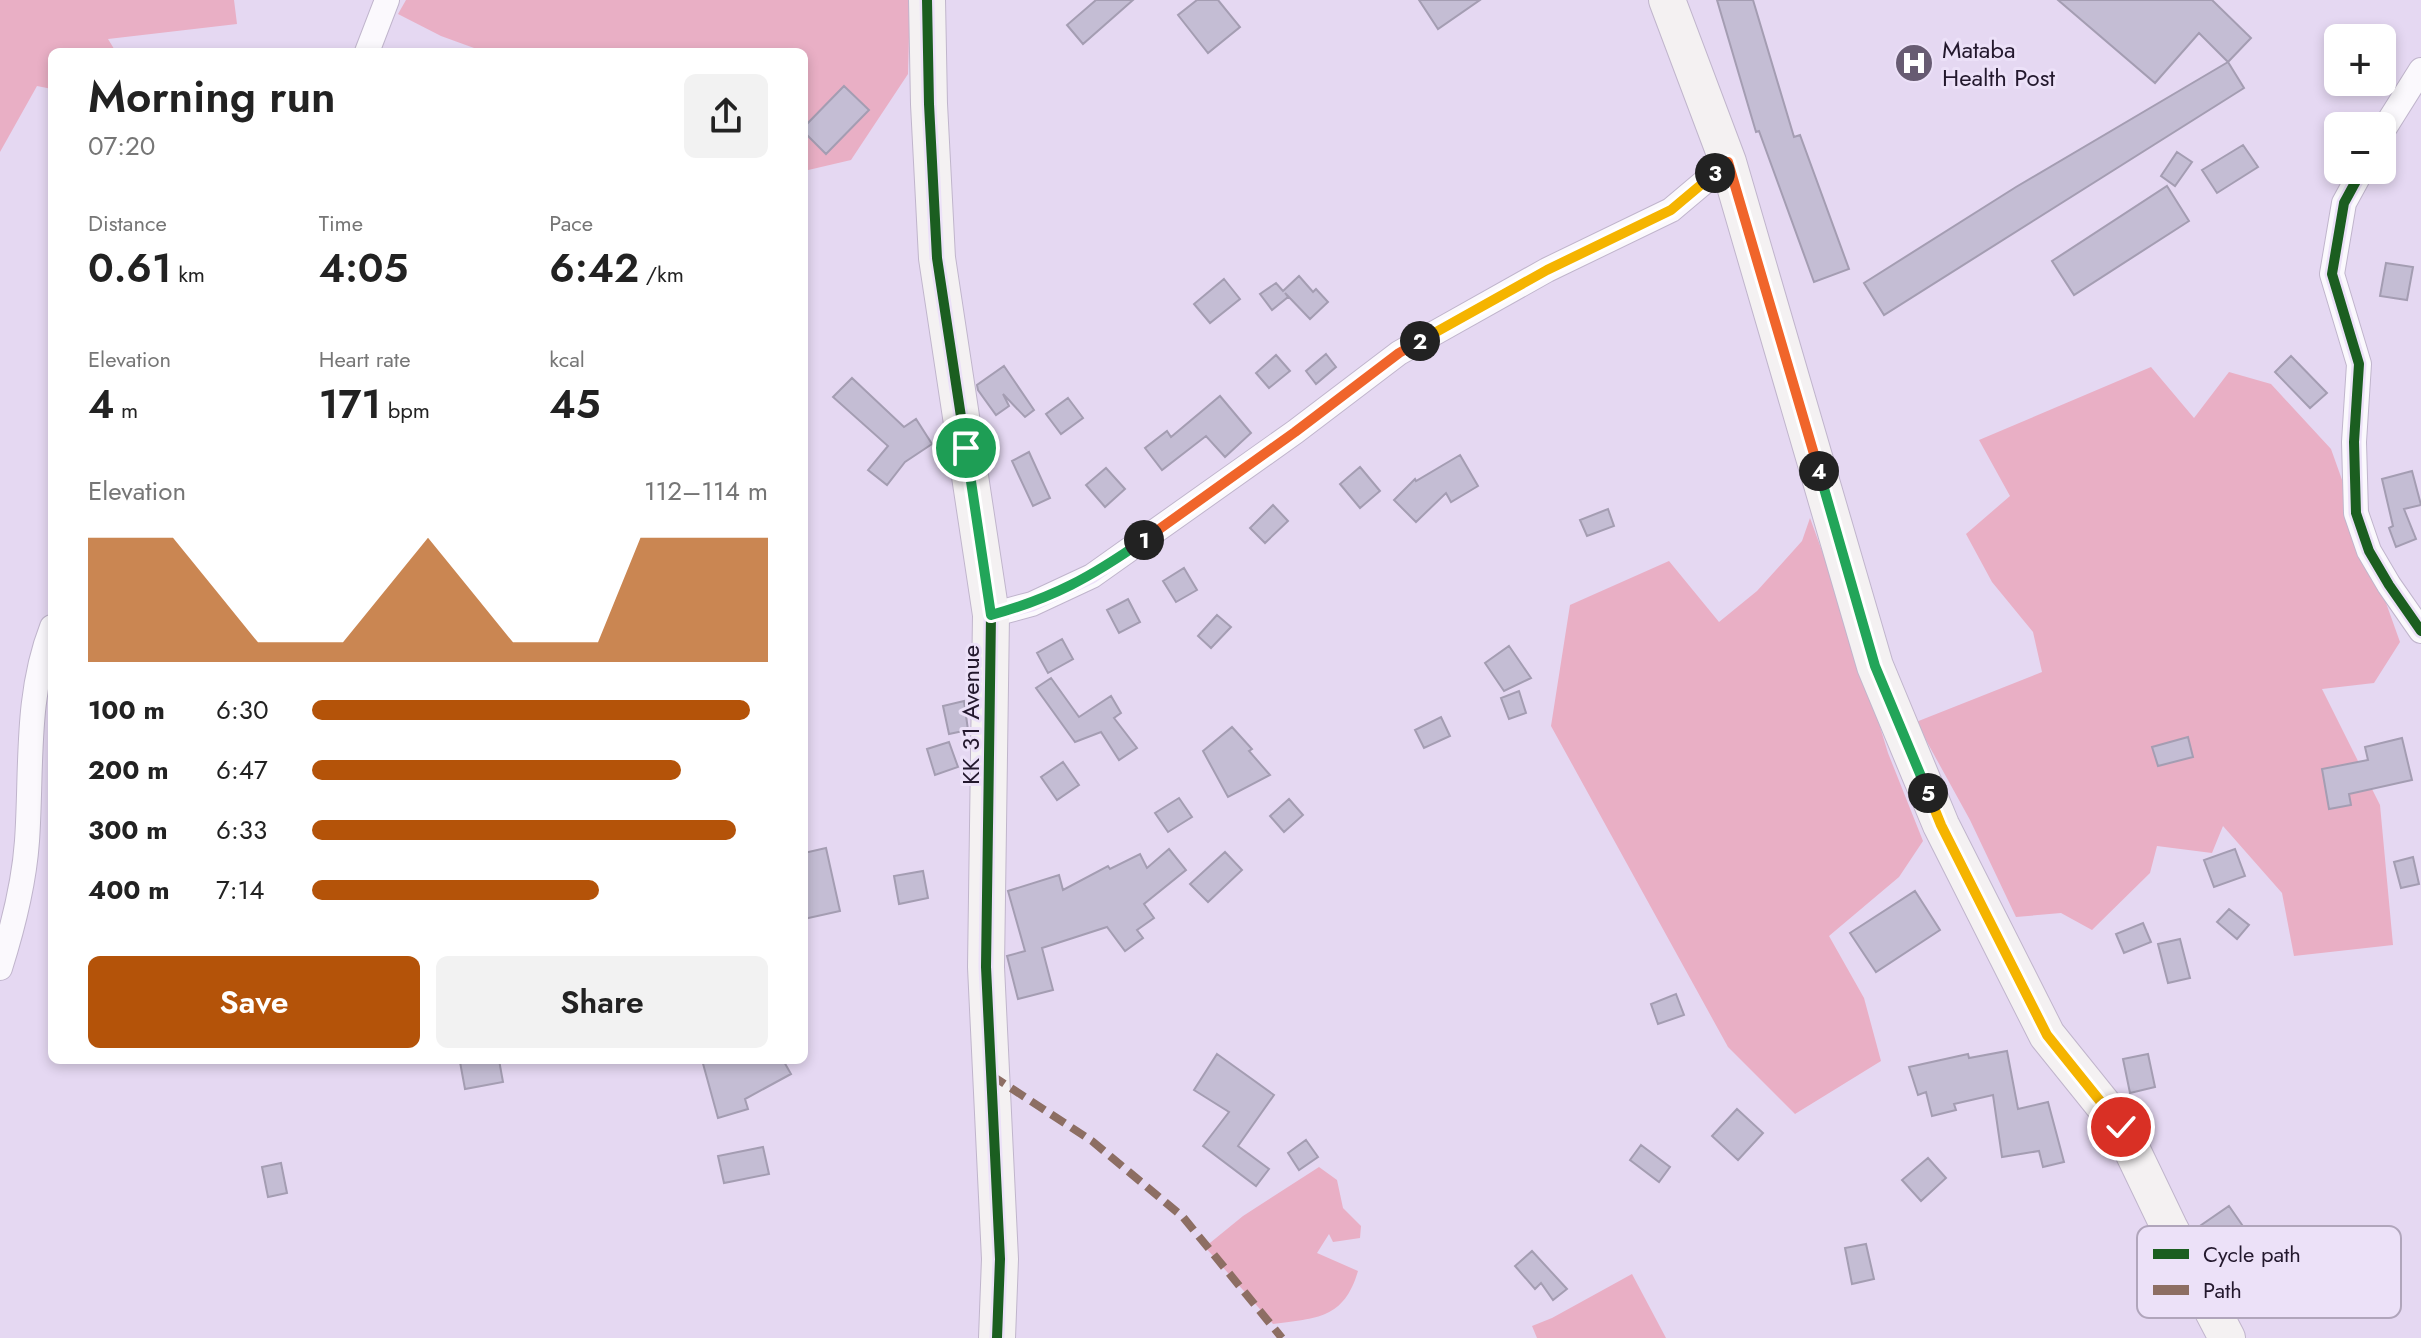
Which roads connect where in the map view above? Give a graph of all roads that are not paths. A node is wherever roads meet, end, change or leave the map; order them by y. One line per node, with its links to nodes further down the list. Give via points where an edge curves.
1 (387, 0): 4 (street)
2 (927, 0): 9 (main road, KK 31 Avenue, via 937,258)
3 (1667, 0): 7 (main road)
4 (369, 48)
5 (2421, 70): 6 (street)
6 (2395, 112)
7 (1728, 162): 9 (street, via 1671,210 1547,270 1399,353 1092,576 1032,604); 13 (main road, via 1875,666 1941,825 2047,1035 2121,1127)
8 (2354, 184): 10 (street, via 2344,203 2332,274 2359,364 2356,513 2369,551)
9 (991, 615): 15 (main road, KK 31 Avenue, via 986,967 1000,1259)
10 (2421, 631)
11 (48, 637): 12 (street, via 31,717 27,844)
12 (0, 968)
13 (2169, 1226)
14 (2217, 1318): 16 (main road)
15 (997, 1338)
16 (2227, 1338)

